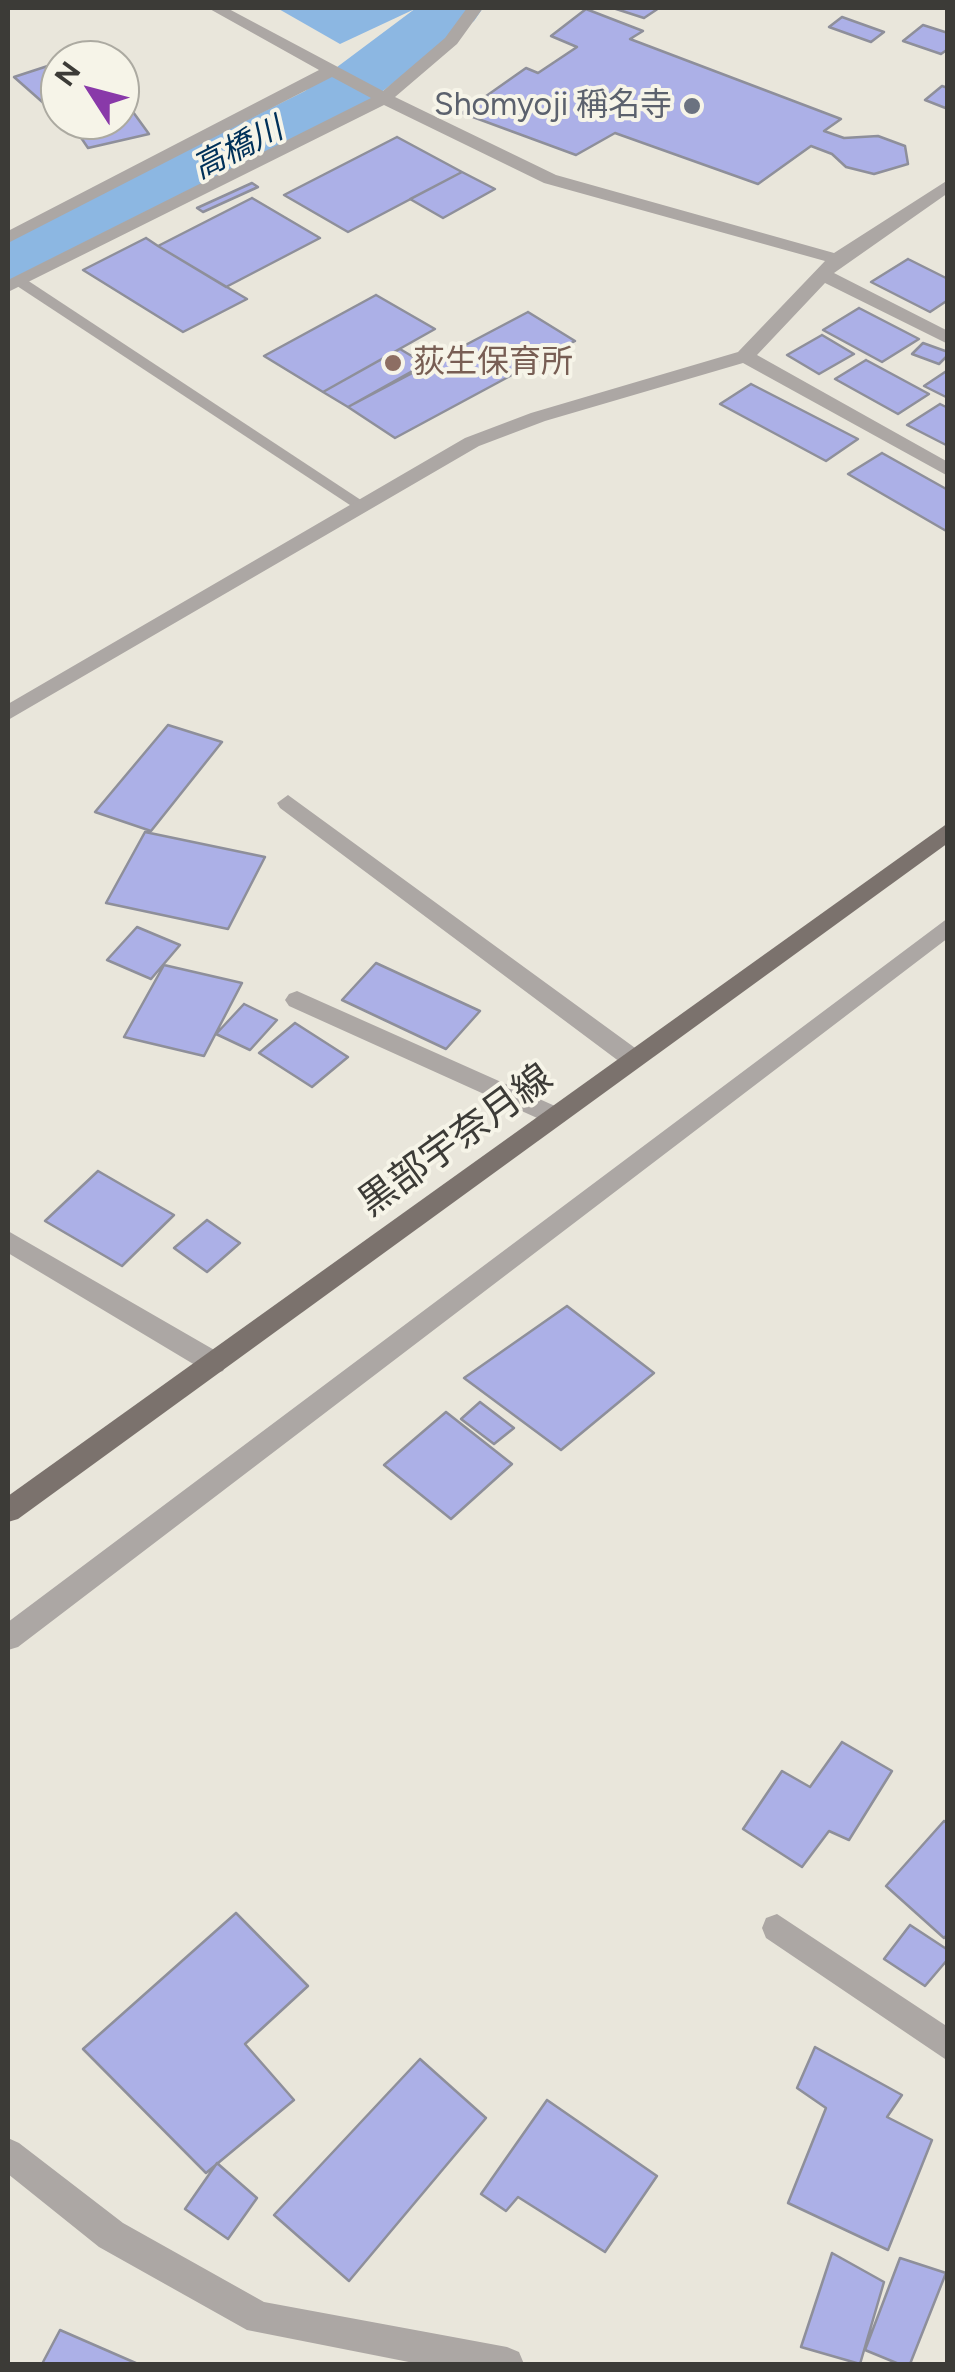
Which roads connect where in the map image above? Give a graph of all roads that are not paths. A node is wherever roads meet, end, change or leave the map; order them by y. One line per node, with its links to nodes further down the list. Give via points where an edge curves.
1 (216, 8): 3 (street)
2 (475, 8): 4 (street, via 450,41)
3 (332, 70): 4 (street); 6 (street)
4 (384, 98): 7 (street, via 550,179); 8 (street)
5 (948, 184): 7 (street)
6 (8, 238)
7 (830, 266): 9 (street); 10 (street)
8 (13, 284): 12 (lane)
9 (948, 339)
10 (745, 356): 11 (street); 12 (street, via 472,442)
11 (948, 470)
12 (362, 506): 13 (street)
13 (8, 713)
14 (288, 802): 18 (street)
15 (942, 842): 18 (main road, 黒部宇奈月線)
16 (948, 926): 23 (street)
17 (297, 1000): 19 (street)
18 (633, 1059): 19 (main road, 黒部宇奈月線)
19 (555, 1116): 21 (main road, 黒部宇奈月線)
20 (8, 1241): 21 (street)
21 (214, 1363): 22 (main road, 黒部宇奈月線)
22 (8, 1511)
23 (8, 1638)
24 (777, 1928): 25 (street)
25 (948, 2046)
26 (8, 2154): 27 (street, via 111,2235 259,2318)
27 (507, 2364)

